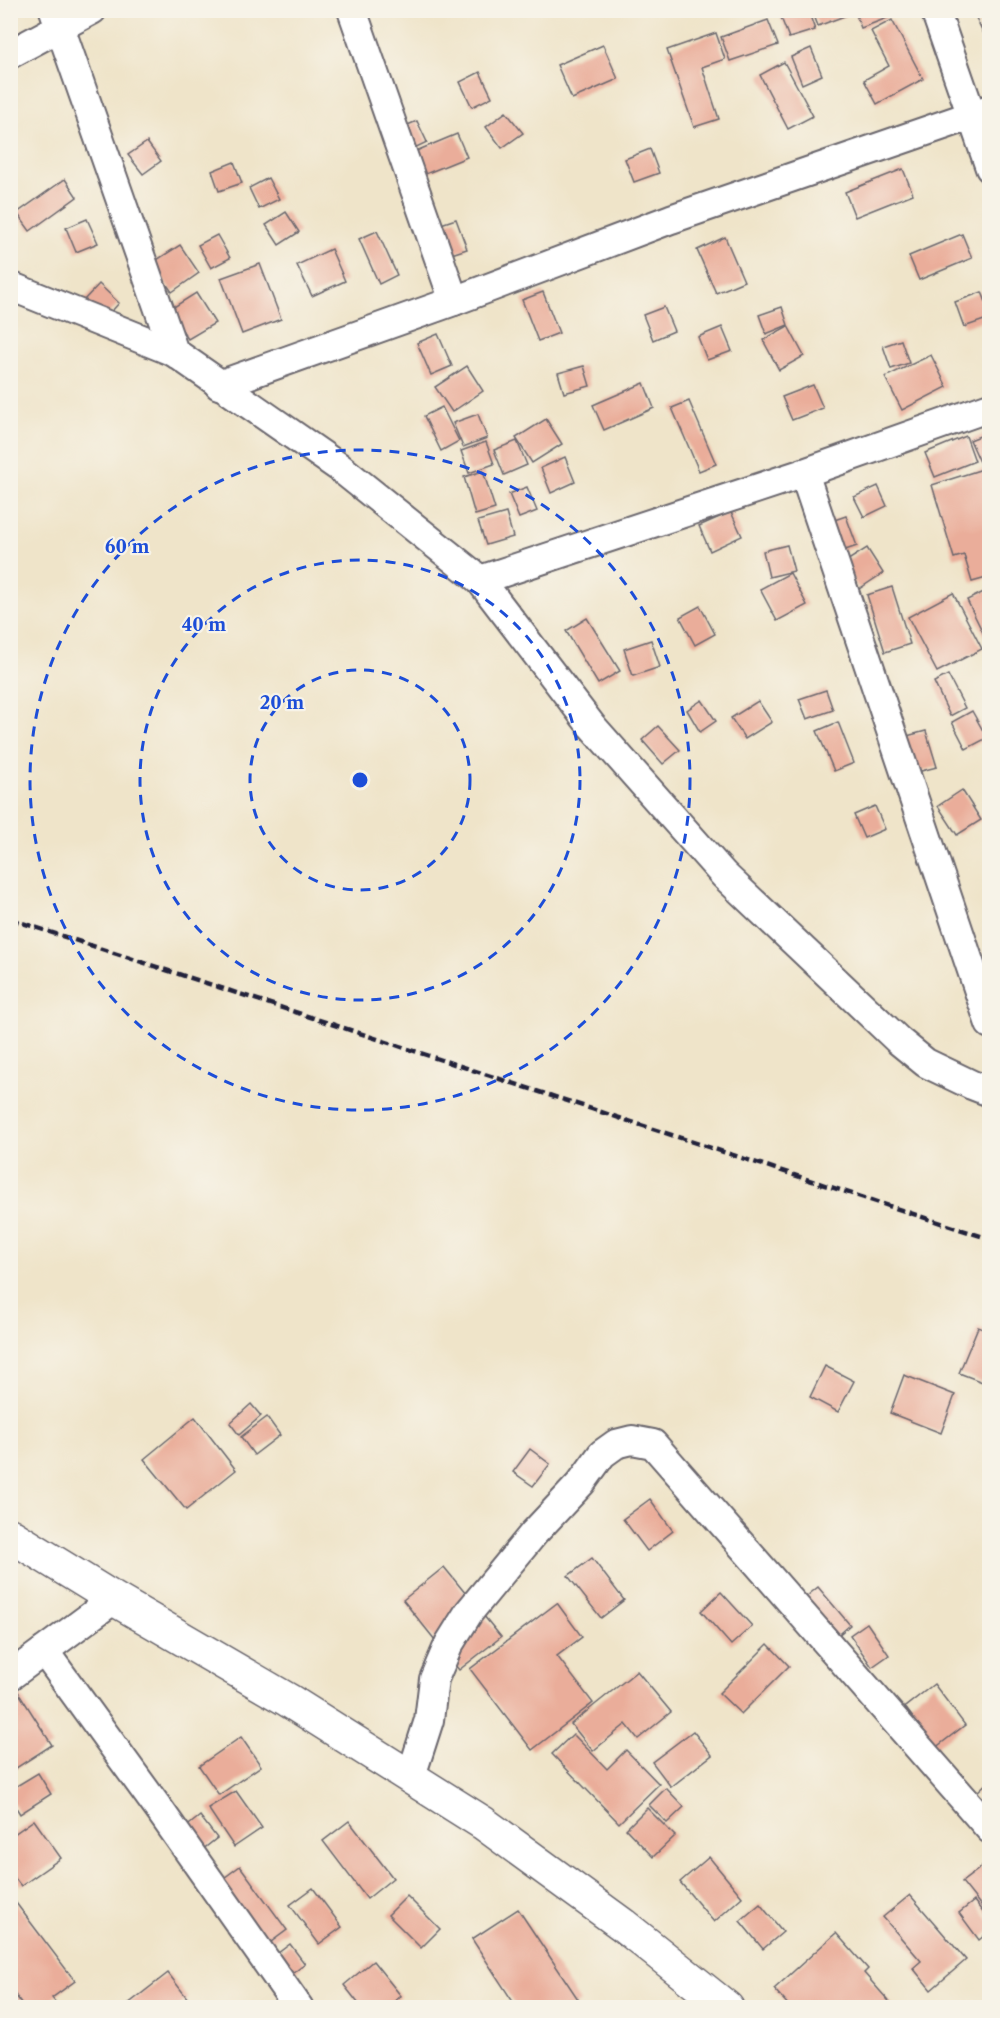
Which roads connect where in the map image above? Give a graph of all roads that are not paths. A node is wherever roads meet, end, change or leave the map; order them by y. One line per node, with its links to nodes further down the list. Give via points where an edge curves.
1 (92, 10): 4 (street)
2 (352, 10): 9 (street)
3 (935, 10): 6 (street)
4 (57, 19): 5 (street); 10 (street)
5 (10, 54)
6 (980, 112): 7 (street); 9 (street, via 671,219)
7 (990, 168)
8 (10, 286): 10 (street)
9 (454, 301): 11 (street)
10 (174, 352): 11 (street)
11 (219, 385): 14 (street, via 339,467)
12 (990, 407): 13 (street)
13 (804, 473): 14 (street); 15 (street)
14 (480, 580): 16 (street, via 591,725 724,875 898,1041 927,1063)
15 (990, 1024)
16 (990, 1092)
17 (10, 1535): 18 (main road)
18 (114, 1599): 19 (street); 21 (main road)
19 (44, 1651): 20 (street); 23 (street)
20 (10, 1676)
21 (411, 1776): 22 (street, via 429,1720 435,1679 449,1644 469,1612 603,1454 616,1444 632,1440 653,1444); 24 (main road, via 483,1823)
22 (990, 1829)
23 (299, 2007)
24 (727, 2007)

